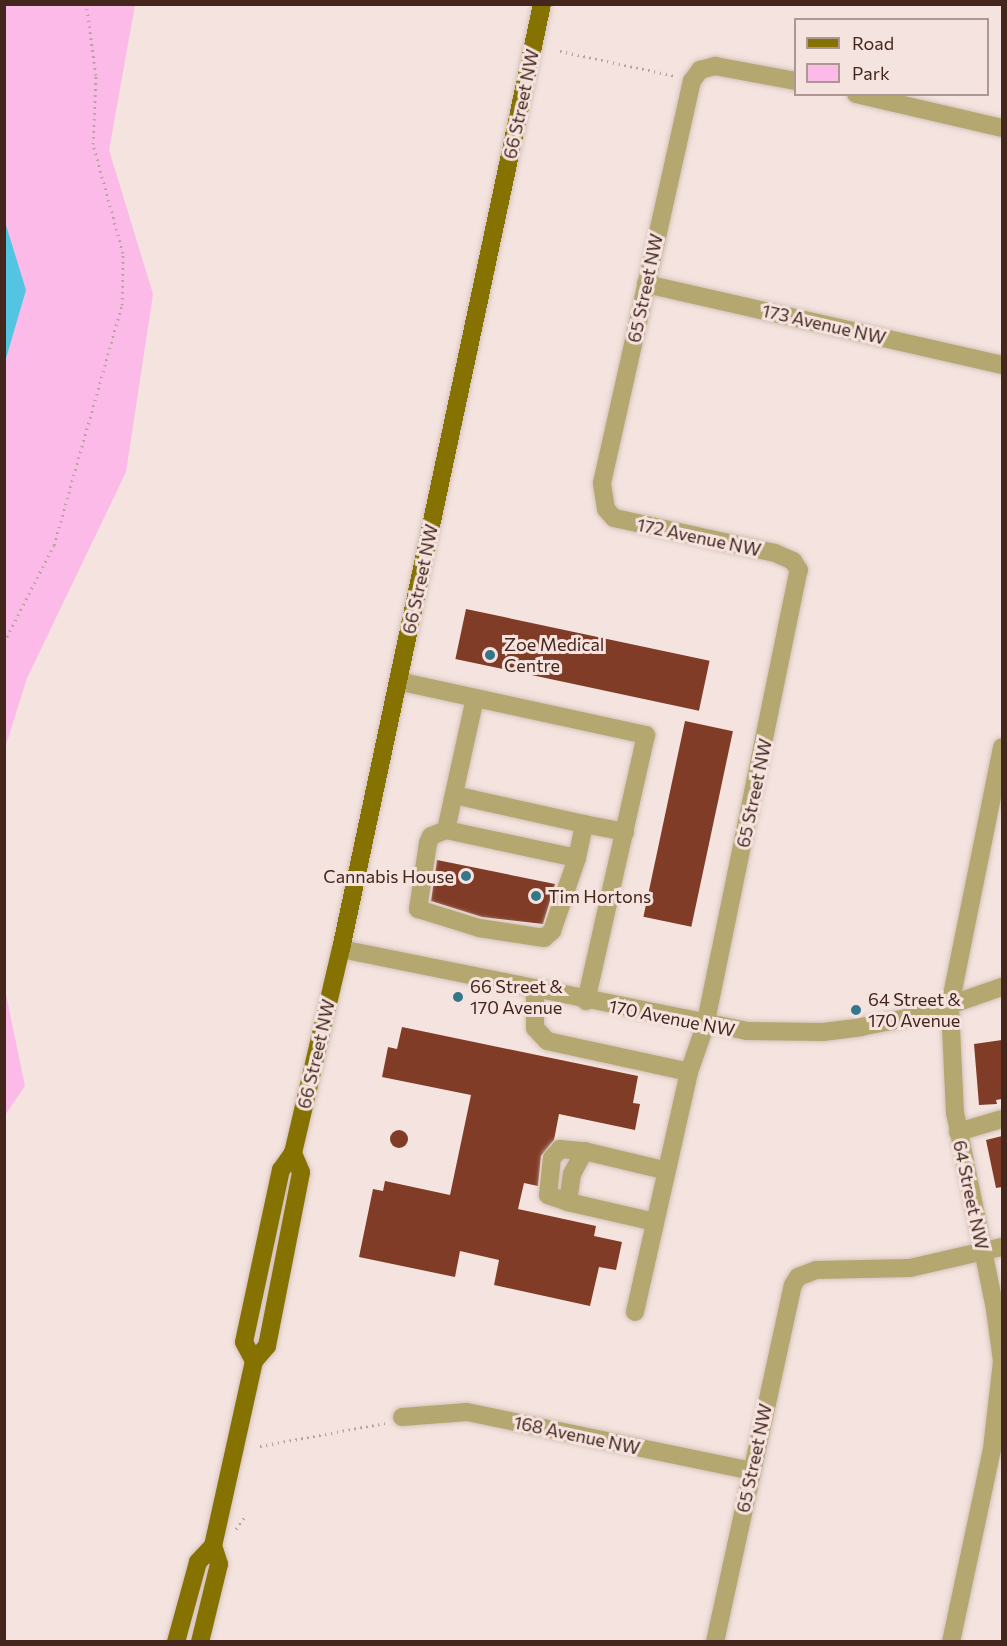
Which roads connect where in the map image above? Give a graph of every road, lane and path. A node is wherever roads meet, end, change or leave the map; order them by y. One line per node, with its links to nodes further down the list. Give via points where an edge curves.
1 (86, 4): 12 (path, via 96,75 93,144 123,253 122,304 54,545)
2 (542, 4): 13 (main road, 66 Street NW)
3 (560, 51): 4 (path)
4 (696, 75): 5 (street, via 733,67); 8 (street, 65 Street NW)
5 (794, 81)
6 (865, 96): 7 (street)
7 (1002, 128)
8 (646, 284): 9 (street, 173 Avenue NW); 10 (street, 65 Street NW, via 602,483)
9 (1002, 365)
10 (606, 509): 11 (street, 172 Avenue NW, via 614,518 628,522 775,553)
11 (793, 561): 26 (street, 65 Street NW, via 799,581)
12 (4, 642)
13 (398, 681): 14 (street); 21 (main road, 66 Street NW)
14 (475, 698): 16 (street); 19 (street, via 646,735)
15 (1002, 747): 25 (street, 64 Street NW)
16 (454, 795): 17 (street); 18 (street)
17 (584, 824): 19 (street); 20 (street)
18 (446, 830): 20 (street); 20 (street, via 431,836 428,843 418,909 479,928 544,938 552,931)
19 (625, 832): 24 (street)
20 (577, 858)
21 (341, 949): 23 (street, 170 Avenue NW); 40 (main road, 66 Street NW, via 293,1153 301,1172 267,1346 254,1361)
22 (1002, 987): 25 (street, 170 Avenue NW)
23 (535, 990): 24 (street, 170 Avenue NW); 27 (street, via 534,1028 547,1041)
24 (586, 1001): 26 (street, 170 Avenue NW)
25 (950, 1005): 26 (street, 170 Avenue NW, via 891,1021 824,1032); 29 (street, 64 Street NW)
26 (705, 1026): 27 (street, 65 Street NW)
27 (689, 1072): 31 (street, 65 Street NW)
28 (1002, 1119): 29 (street)
29 (958, 1132): 35 (street, 64 Street NW)
30 (584, 1151): 31 (street); 32 (street, via 572,1174); 32 (street, via 560,1149 552,1158 548,1195)
31 (667, 1171): 33 (street, 65 Street NW)
32 (568, 1202): 33 (street)
33 (655, 1222): 36 (street, 65 Street NW)
34 (1002, 1247): 35 (street)
35 (983, 1253): 39 (street, 65 Street NW, via 910,1268 816,1270 798,1277 789,1295); 44 (street, 64 Street NW, via 1000,1335 1001,1388)
36 (635, 1312)
37 (402, 1417): 38 (path, via 371,1428); 39 (street, 168 Avenue NW, via 466,1412)
38 (260, 1446)
39 (751, 1471): 43 (street, 65 Street NW)
40 (213, 1546): 41 (main road, 66 Street NW, via 198,1562); 42 (main road, 66 Street NW, via 219,1564)
41 (176, 1641)
42 (200, 1641)
43 (715, 1641)
44 (951, 1641)

